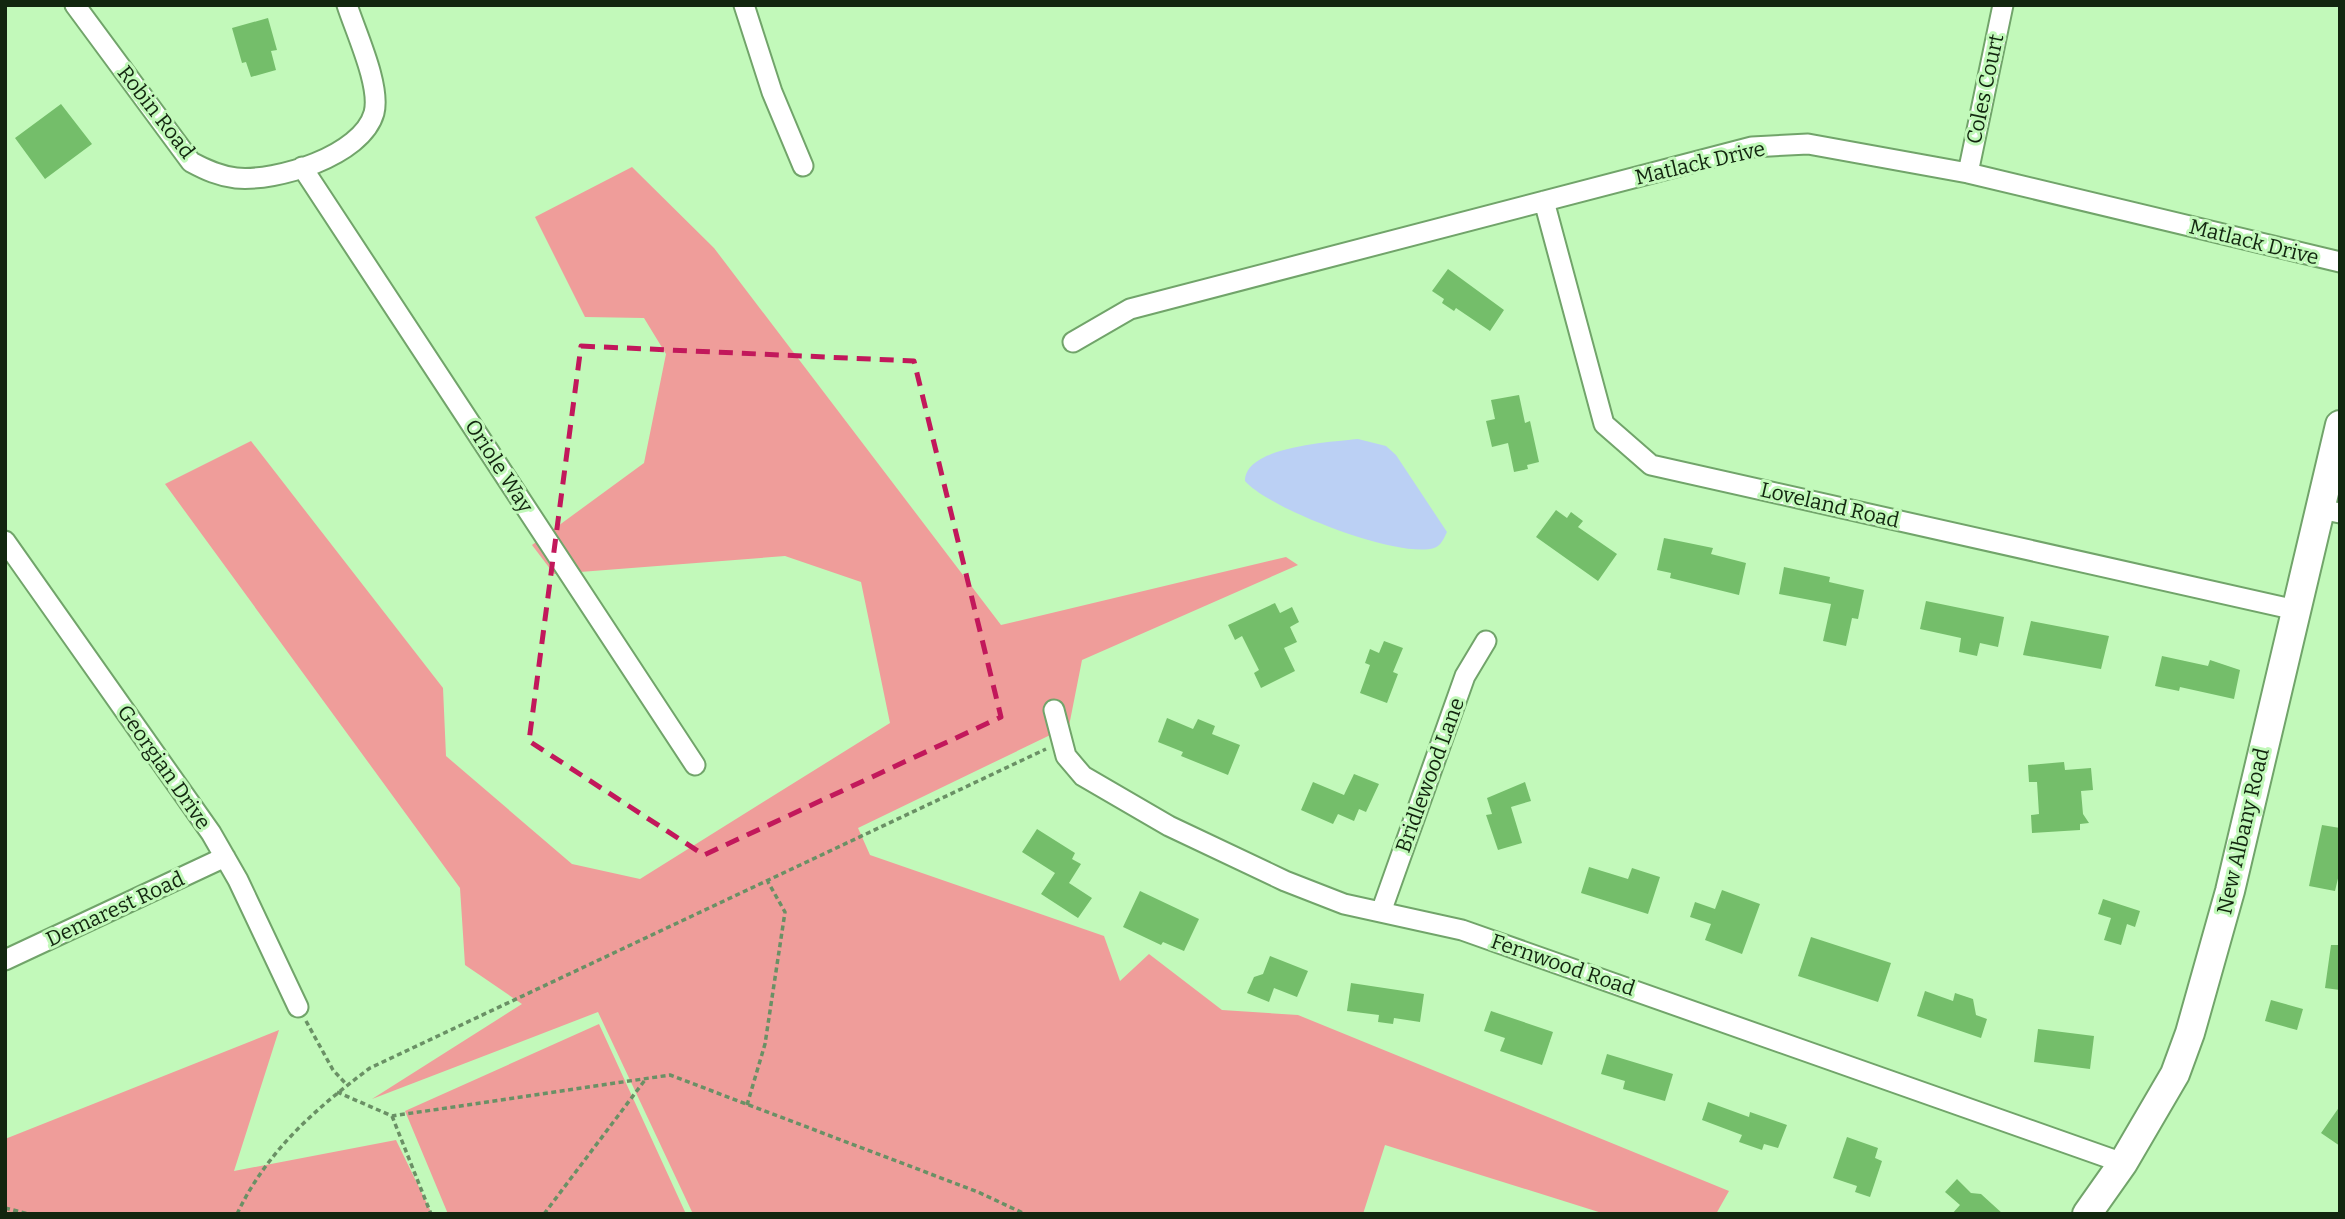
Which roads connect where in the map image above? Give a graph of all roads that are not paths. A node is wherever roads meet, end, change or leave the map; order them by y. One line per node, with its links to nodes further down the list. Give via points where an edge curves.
1 (75, 5): 6 (street, Robin Road, via 191,162 213,174 239,178)
2 (347, 5): 6 (street, Robin Road, via 375,93 374,113 365,131 333,156)
3 (744, 5): 5 (street, via 772,92)
4 (2003, 5): 7 (street, Coles Court)
5 (803, 166)
6 (302, 167): 17 (street, Oriole Way)
7 (1968, 173): 8 (street, Matlack Drive, via 1808,144 1752,146); 9 (street, Matlack Drive)
8 (1545, 201): 10 (street, Matlack Drive, via 1130,309); 14 (street, Loveland Road, via 1604,424 1651,464)
9 (2340, 262)
10 (1073, 342)
11 (2340, 425): 12 (main road, New Albany Road)
12 (2330, 511): 14 (main road, New Albany Road)
13 (5, 541): 18 (street, Georgian Drive)
14 (2296, 610): 22 (main road, New Albany Road, via 2230,891 2190,1032 2175,1074)
15 (1486, 641): 19 (street, Bridlewood Lane, via 1465,676)
16 (1054, 710): 19 (street, Fernwood Road, via 1066,757 1083,776 1168,826 1285,881 1344,904)
17 (695, 765)
18 (225, 857): 20 (street, Demarest Road); 21 (street, Georgian Drive)
19 (1381, 912): 22 (street, Fernwood Road, via 1462,930)
20 (5, 960)
21 (298, 1007)
22 (2123, 1163): 23 (main road, New Albany Road)
23 (2087, 1214)

